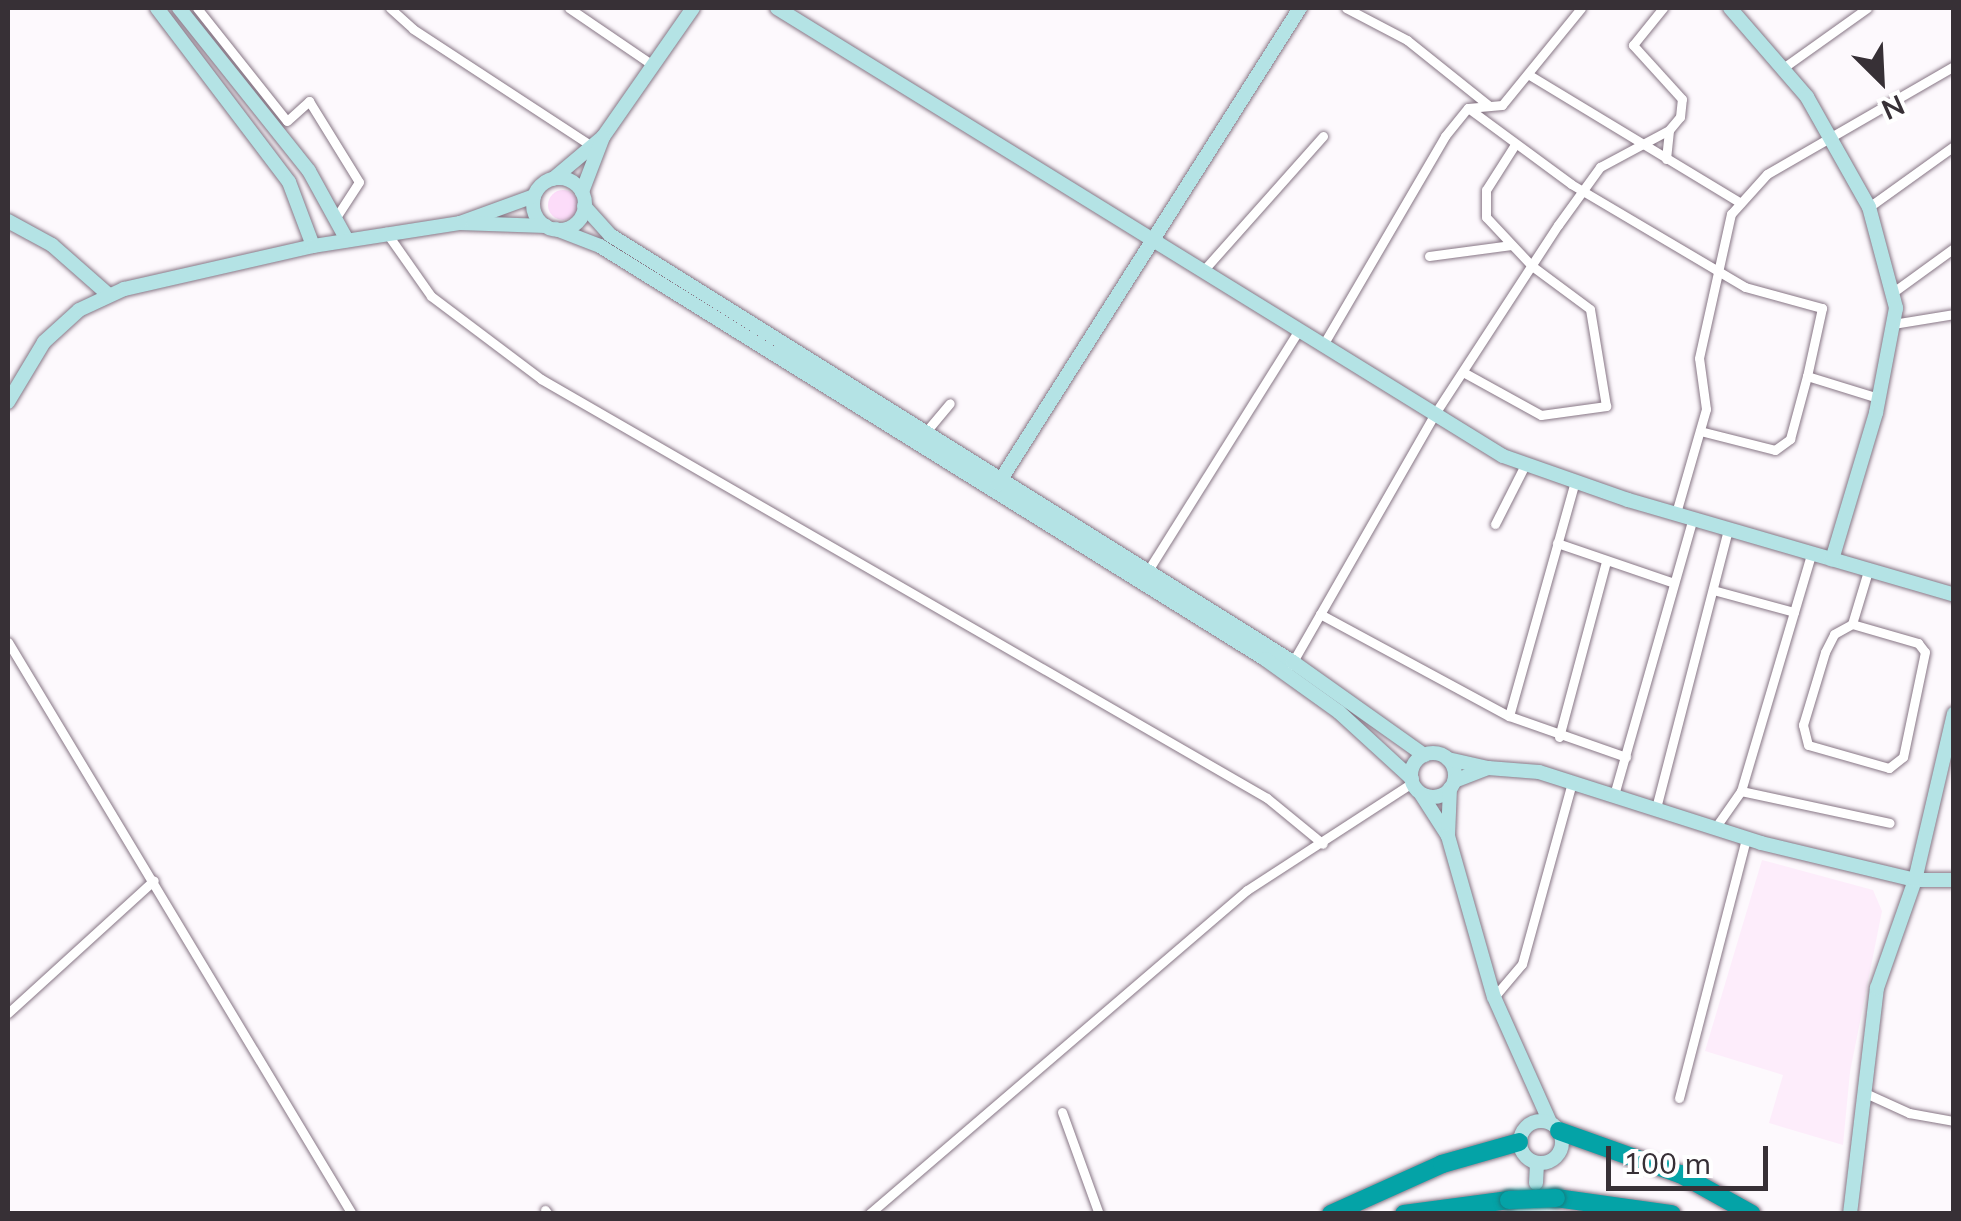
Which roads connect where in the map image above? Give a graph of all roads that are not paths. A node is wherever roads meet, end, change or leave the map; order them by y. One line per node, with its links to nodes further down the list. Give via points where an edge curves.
1 (157, 8): 41 (main road, via 289,182)
2 (179, 8): 34 (main road)
3 (197, 8): 34 (street, via 288,121 309,100 359,182)
4 (390, 8): 23 (street, via 412,29)
5 (570, 8): 14 (street)
6 (692, 8): 14 (main road)
7 (777, 8): 40 (main road)
8 (1300, 8): 40 (main road)
9 (1346, 8): 18 (street, via 1407,40)
10 (1581, 8): 17 (street)
11 (1663, 8): 20 (street, via 1632,45 1682,99)
12 (1730, 8): 15 (main road)
13 (1867, 8): 15 (street)
14 (654, 66): 23 (main road)
15 (1784, 68): 22 (main road)
16 (1952, 69): 22 (street, via 1850,131)
17 (1531, 76): 18 (street, via 1502,105); 24 (street)
18 (1488, 105): 19 (street)
19 (1468, 108): 25 (street); 53 (street)
20 (1669, 130): 24 (street); 27 (street)
21 (1323, 136): 47 (street)
22 (1829, 136): 32 (street, via 1767,174); 33 (main road)
23 (598, 142): 28 (main road); 31 (main road)
24 (1644, 144): 27 (street); 29 (street, via 1600,167)
25 (1514, 146): 29 (street); 42 (street, via 1486,190 1486,217)
26 (1954, 146): 33 (street)
27 (1666, 158): 32 (street)
28 (553, 178): 30 (main road); 31 (main road, via 570,180)
29 (1585, 188): 45 (street); 46 (street)
30 (534, 196): 36 (main road); 37 (main road, via 534,212)
31 (583, 199): 37 (main road, via 576,224); 61 (main road, via 610,235)
32 (1741, 203): 46 (street)
33 (1869, 207): 48 (main road)
34 (338, 214): 39 (main road)
35 (8, 221): 49 (main road, via 52,245)
36 (460, 224): 37 (main road); 38 (main road)
37 (551, 228): 61 (main road, via 600,246)
38 (386, 232): 39 (main road); 100 (street, via 431,296 541,379 1267,798)
39 (347, 240): 41 (main road)
40 (1148, 240): 47 (main road); 64 (main road)
41 (313, 246): 49 (main road)
42 (1511, 246): 44 (street); 45 (street)
43 (1954, 248): 48 (street)
44 (1429, 256)
45 (1532, 266): 54 (street); 54 (street, via 1590,309 1606,406 1541,415)
46 (1716, 270): 55 (street, via 1745,287 1822,308); 60 (street, via 1698,358 1706,409)
47 (1202, 273): 52 (main road)
48 (1892, 293): 51 (main road)
49 (109, 295): 57 (main road, via 44,342)
50 (1954, 314): 51 (street)
51 (1893, 324): 56 (main road)
52 (1297, 333): 53 (main road); 74 (street)
53 (1323, 344): 59 (main road)
54 (1462, 372): 59 (street)
55 (1807, 376): 56 (street); 60 (street, via 1790,438 1775,450)
56 (1878, 398): 72 (main road)
57 (8, 402)
58 (950, 402): 61 (street)
59 (1434, 415): 62 (main road); 79 (street)
60 (1700, 431): 65 (street)
61 (921, 439): 64 (main road)
62 (1526, 463): 63 (main road); 67 (street)
63 (1576, 481): 65 (main road); 69 (street)
64 (998, 485): 74 (main road)
65 (1676, 513): 66 (main road)
66 (1693, 518): 68 (main road); 75 (street)
67 (1495, 524)
68 (1728, 530): 70 (main road); 76 (street)
69 (1556, 543): 71 (street); 84 (street)
70 (1811, 554): 72 (main road); 78 (street)
71 (1606, 560): 75 (street); 85 (street)
72 (1832, 560): 73 (main road)
73 (1868, 570): 77 (main road); 80 (street)
74 (1145, 576): 82 (main road)
75 (1672, 582): 87 (street)
76 (1713, 590): 78 (street); 95 (street)
77 (1954, 594)
78 (1794, 612): 93 (street)
79 (1320, 614): 82 (street); 84 (street)
80 (1852, 624): 80 (street, via 1918,643 1925,652 1903,757 1889,768 1808,745 1803,726 1834,634)
81 (8, 642): 101 (street)
82 (1290, 668): 86 (main road); 92 (main road)
83 (1954, 714): 102 (main road)
84 (1509, 716): 85 (street)
85 (1558, 737): 87 (street)
86 (1424, 756): 88 (main road); 92 (main road)
87 (1626, 757): 94 (street)
88 (1448, 760): 89 (main road); 91 (main road)
89 (1488, 768): 90 (main road); 91 (main road)
90 (1572, 782): 94 (main road); 104 (street, via 1522,964)
91 (1452, 784): 92 (main road, via 1438,796); 98 (main road)
92 (1415, 785): 98 (main road); 100 (street)
93 (1741, 791): 96 (street); 97 (street)
94 (1614, 795): 95 (main road)
95 (1656, 808): 97 (main road)
96 (1890, 823)
97 (1715, 828): 99 (main road)
98 (1448, 836): 104 (main road)
99 (1746, 838): 102 (main road); 108 (street)
100 (1323, 844): 118 (street, via 1247,890)
101 (154, 880): 105 (street); 117 (street)
102 (1915, 880): 103 (main road); 107 (main road, via 1877,988)
103 (1954, 880)
104 (1494, 997): 106 (main road)
105 (8, 1013)
106 (1533, 1085): 111 (main road); 112 (main road)
107 (1863, 1092): 110 (street, via 1909,1113); 115 (main road)
108 (1679, 1098)
109 (1062, 1112): 119 (street)
110 (1954, 1121)
111 (1529, 1124): 112 (main road); 113 (main road)
112 (1554, 1127): 114 (main road, via 1556,1156); 123 (highway, via 1680,1174)
113 (1519, 1142): 114 (main road); 120 (highway, via 1442,1164)
114 (1537, 1163): 116 (main road)
115 (1853, 1181): 124 (main road); 125 (main road)
116 (1536, 1183)
117 (348, 1212)
118 (869, 1214)
119 (1099, 1214)
120 (1331, 1214)
121 (1404, 1214): 122 (highway, bridge, via 1556,1198)
122 (1672, 1214)
123 (1752, 1214)
124 (1841, 1214)
125 (1850, 1214)

